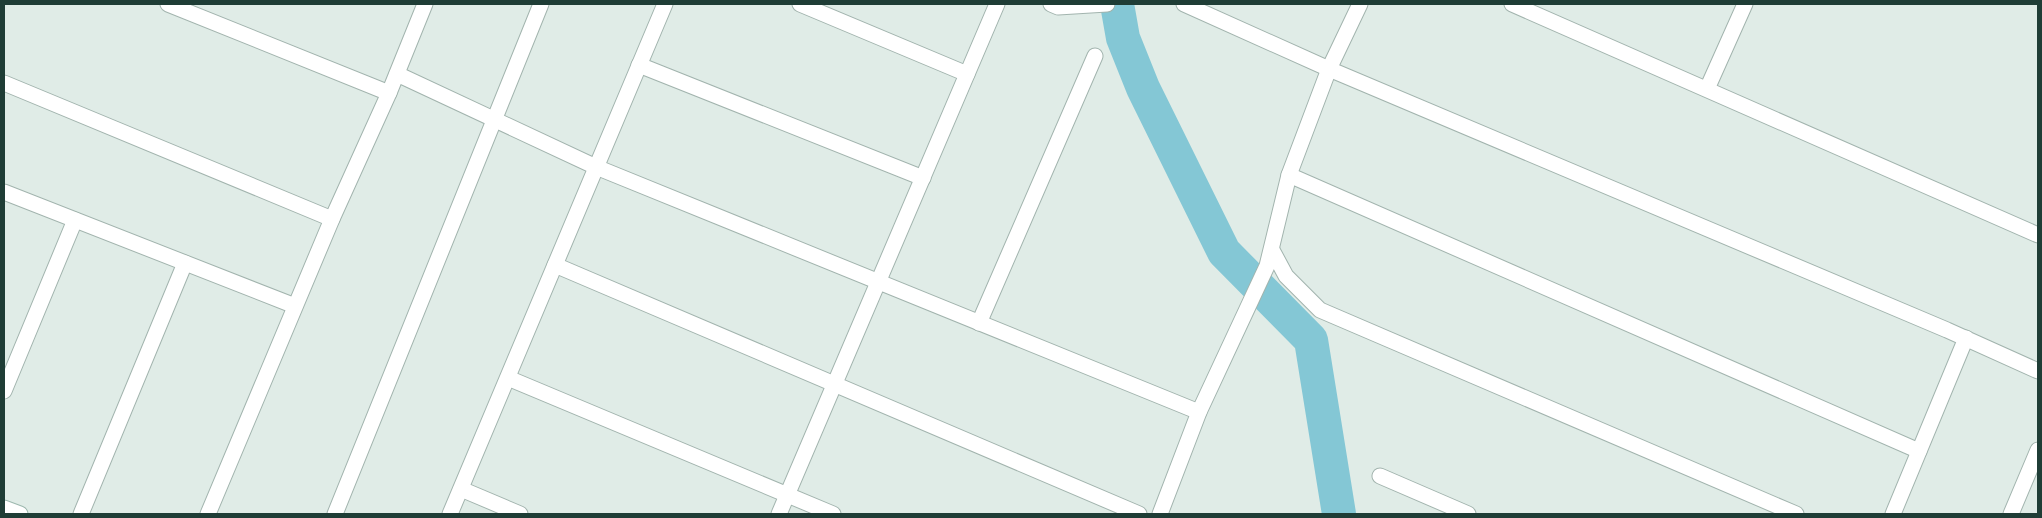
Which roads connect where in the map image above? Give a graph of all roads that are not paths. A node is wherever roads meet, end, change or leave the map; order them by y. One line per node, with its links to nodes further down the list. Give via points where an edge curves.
1 (168, 4): 20 (street)
2 (425, 4): 16 (street)
3 (541, 4): 21 (street)
4 (665, 4): 14 (street)
5 (800, 4): 17 (street)
6 (997, 4): 17 (street)
7 (1051, 4): 8 (street, via 1058,7)
8 (1107, 4)
9 (1184, 4): 15 (street)
10 (1360, 4): 15 (street)
11 (1512, 4): 19 (street)
12 (1745, 4): 19 (street)
13 (1095, 56): 34 (street)
14 (639, 65): 22 (street); 24 (street)
15 (1329, 69): 23 (street); 35 (street)
16 (397, 74): 20 (street); 21 (street)
17 (967, 74): 24 (street)
18 (4, 83): 26 (street)
19 (1707, 89): 28 (street)
20 (389, 93): 26 (street)
21 (494, 120): 22 (street); 50 (street)
22 (596, 167): 31 (street); 32 (street)
23 (1289, 174): 29 (street); 42 (street)
24 (923, 178): 32 (street)
25 (4, 192): 27 (street)
26 (332, 219): 33 (street)
27 (75, 220): 30 (street); 39 (street)
28 (2038, 235)
29 (1272, 250): 40 (street); 58 (street, via 1286,276 1320,310)
30 (185, 263): 33 (street); 48 (street)
31 (555, 265): 37 (street); 38 (street)
32 (878, 282): 34 (street); 38 (street)
33 (295, 306): 49 (street)
34 (979, 323): 40 (street)
35 (1966, 338): 36 (street); 42 (street)
36 (2038, 371)
37 (508, 378): 44 (street); 45 (street)
38 (834, 384): 45 (street); 55 (street)
39 (4, 391)
40 (1199, 412): 56 (street)
41 (2038, 450): 60 (street)
42 (1919, 451): 59 (street)
43 (1380, 476): 57 (street)
44 (461, 489): 51 (street); 52 (street)
45 (787, 495): 53 (street); 54 (street)
46 (4, 508): 47 (street)
47 (20, 514)
48 (81, 514)
49 (208, 514)
50 (335, 514)
51 (450, 514)
52 (520, 514)
53 (779, 514)
54 (833, 514)
55 (1139, 514)
56 (1160, 514)
57 (1468, 514)
58 (1796, 514)
59 (1893, 514)
60 (2012, 514)

